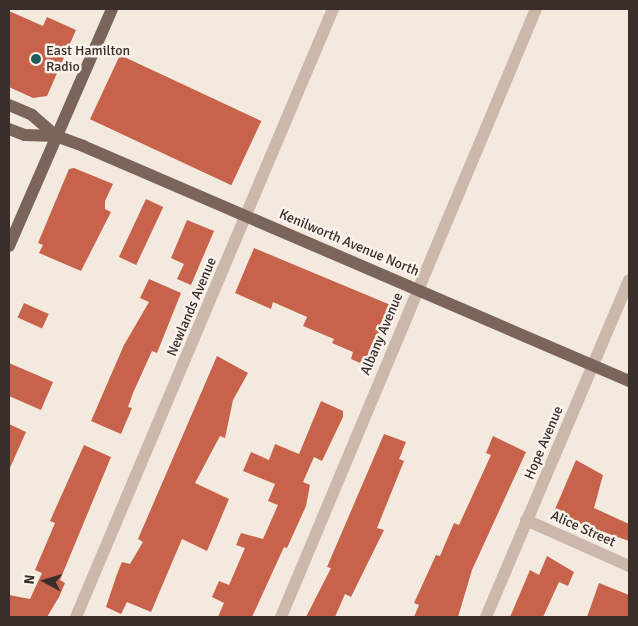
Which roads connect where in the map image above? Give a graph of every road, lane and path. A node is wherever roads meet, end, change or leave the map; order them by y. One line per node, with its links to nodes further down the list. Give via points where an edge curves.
1 (112, 9): 6 (main road)
2 (334, 9): 7 (street, Newlands Avenue)
3 (536, 9): 10 (street, Albany Avenue)
4 (9, 104): 6 (main road, Kenilworth Avenue North, via 32,115)
5 (9, 130): 6 (main road, Kenilworth Avenue North, via 25,135)
6 (56, 136): 7 (main road, Kenilworth Avenue North); 8 (main road)
7 (246, 216): 10 (main road, Kenilworth Avenue North); 15 (street, Newlands Avenue)
8 (9, 246)
9 (629, 280): 11 (street, Hope Avenue)
10 (418, 288): 11 (main road, Kenilworth Avenue North); 16 (street, Albany Avenue)
11 (593, 366): 12 (main road, Kenilworth Avenue North); 13 (street, Hope Avenue)
12 (629, 381)
13 (526, 520): 14 (street, Alice Street); 17 (street, Hope Avenue)
14 (629, 566)
15 (76, 617)
16 (281, 617)
17 (486, 617)

